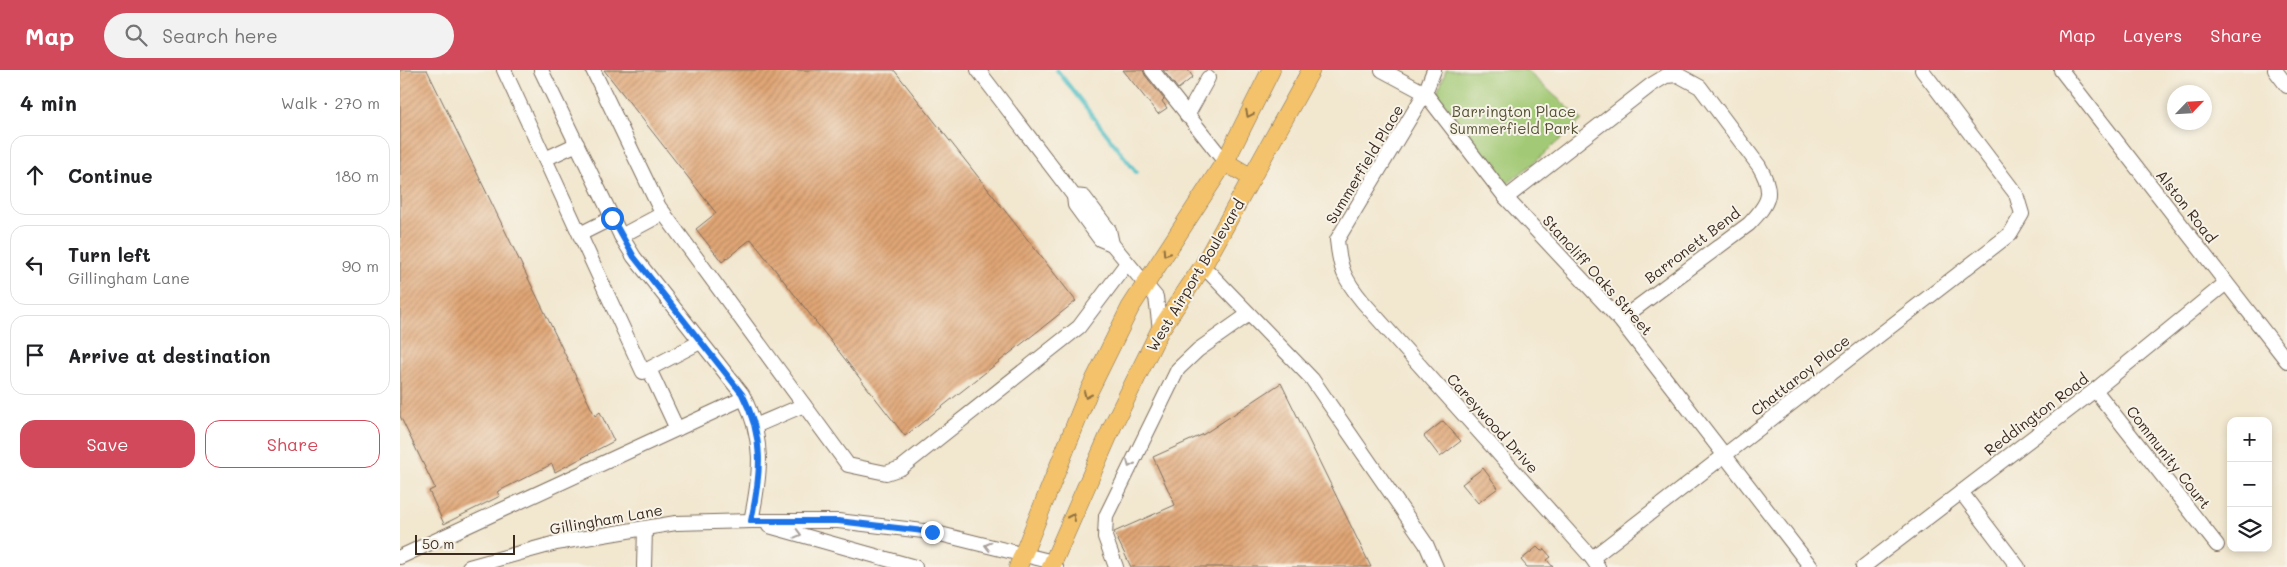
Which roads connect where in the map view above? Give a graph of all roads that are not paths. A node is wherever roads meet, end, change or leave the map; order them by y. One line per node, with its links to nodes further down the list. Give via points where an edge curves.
1 (504, 70): 18 (street)
2 (541, 70): 17 (street)
3 (593, 70): 22 (street)
4 (978, 70): 26 (street, via 1074,196 1084,198 1110,230 1112,244)
5 (1152, 70): 16 (street)
6 (1271, 70): 19 (main road, one-way to 19)
7 (1310, 70): 20 (main road, West Airport Boulevard)
8 (1382, 70): 15 (street, Stancliff Oaks Street)
9 (1434, 70): 15 (street, Summerfield Place)
10 (1922, 70): 42 (street, Chattaroy Place, via 2016,194 2022,214 2010,234)
11 (2061, 70): 29 (street, Alston Road)
12 (2275, 70): 14 (street)
13 (1207, 73): 16 (street)
14 (2287, 86)
15 (1425, 94): 21 (street, Stancliff Oaks Street); 30 (street, Summerfield Place, via 1337,240 1346,281)
16 (1187, 116): 19 (street)
17 (576, 144): 18 (street); 23 (street)
18 (545, 159): 24 (street)
19 (1225, 162): 20 (main road); 28 (main road, one-way to 28)
20 (1252, 178): 27 (main road, West Airport Boulevard)
21 (1506, 198): 32 (street, Stancliff Oaks Street); 32 (street, Barronett Bend, via 1666,76 1678,75 1700,87 1768,180 1769,196 1763,209 1748,224)
22 (664, 213): 25 (street); 39 (street)
23 (612, 218): 24 (street); 25 (street)
24 (580, 234): 36 (street, via 643,372)
25 (621, 236): 34 (street)
26 (1127, 263): 28 (street); 39 (street, via 1079,327 901,468 886,473 848,465)
27 (1203, 266): 31 (street); 33 (main road, West Airport Boulevard)
28 (1146, 283): 33 (street, via 1156,297); 48 (main road, one-way to 48, via 1088,393)
29 (2226, 283): 35 (street, Alston Road); 37 (street, Reddington Road)
30 (1362, 302): 49 (street, Careywood Drive)
31 (1249, 314): 55 (street, one-way to 55, via 1198,350 1178,369 1106,516 1104,537); 56 (street, via 1312,380 1426,544)
32 (1620, 320): 42 (street, Stancliff Oaks Street)
33 (1160, 330): 50 (main road, West Airport Boulevard, one-way to 33, via 1114,423)
34 (700, 342): 36 (street); 38 (street)
35 (2287, 361)
36 (649, 369): 41 (street)
37 (2095, 390): 43 (street, Reddington Road); 46 (street, Community Court)
38 (744, 398): 40 (street); 41 (street)
39 (804, 405): 40 (street)
40 (755, 426): 44 (street, via 758,484)
41 (677, 429): 47 (street)
42 (1724, 455): 49 (street, Chattaroy Place); 57 (street, Stancliff Oaks Street)
43 (1961, 492): 58 (street, Reddington Road); 59 (street)
44 (751, 521): 45 (street, Gillingham Lane, via 676,523); 48 (street, Gillingham Lane, one-way to 44, via 932,532 838,521); 54 (street, Gillingham Lane, one-way to 54)
45 (645, 528): 52 (street, Gillingham Lane, via 556,543); 53 (street)
46 (2217, 545)
47 (400, 557): 51 (street)
48 (1020, 560): 50 (street, Gillingham Lane)
49 (1595, 562)
50 (1053, 565)
51 (405, 567)
52 (469, 567)
53 (644, 567)
54 (915, 567)
55 (1116, 567)
56 (1436, 567)
57 (1811, 567)
58 (1864, 567)
59 (2018, 567)

